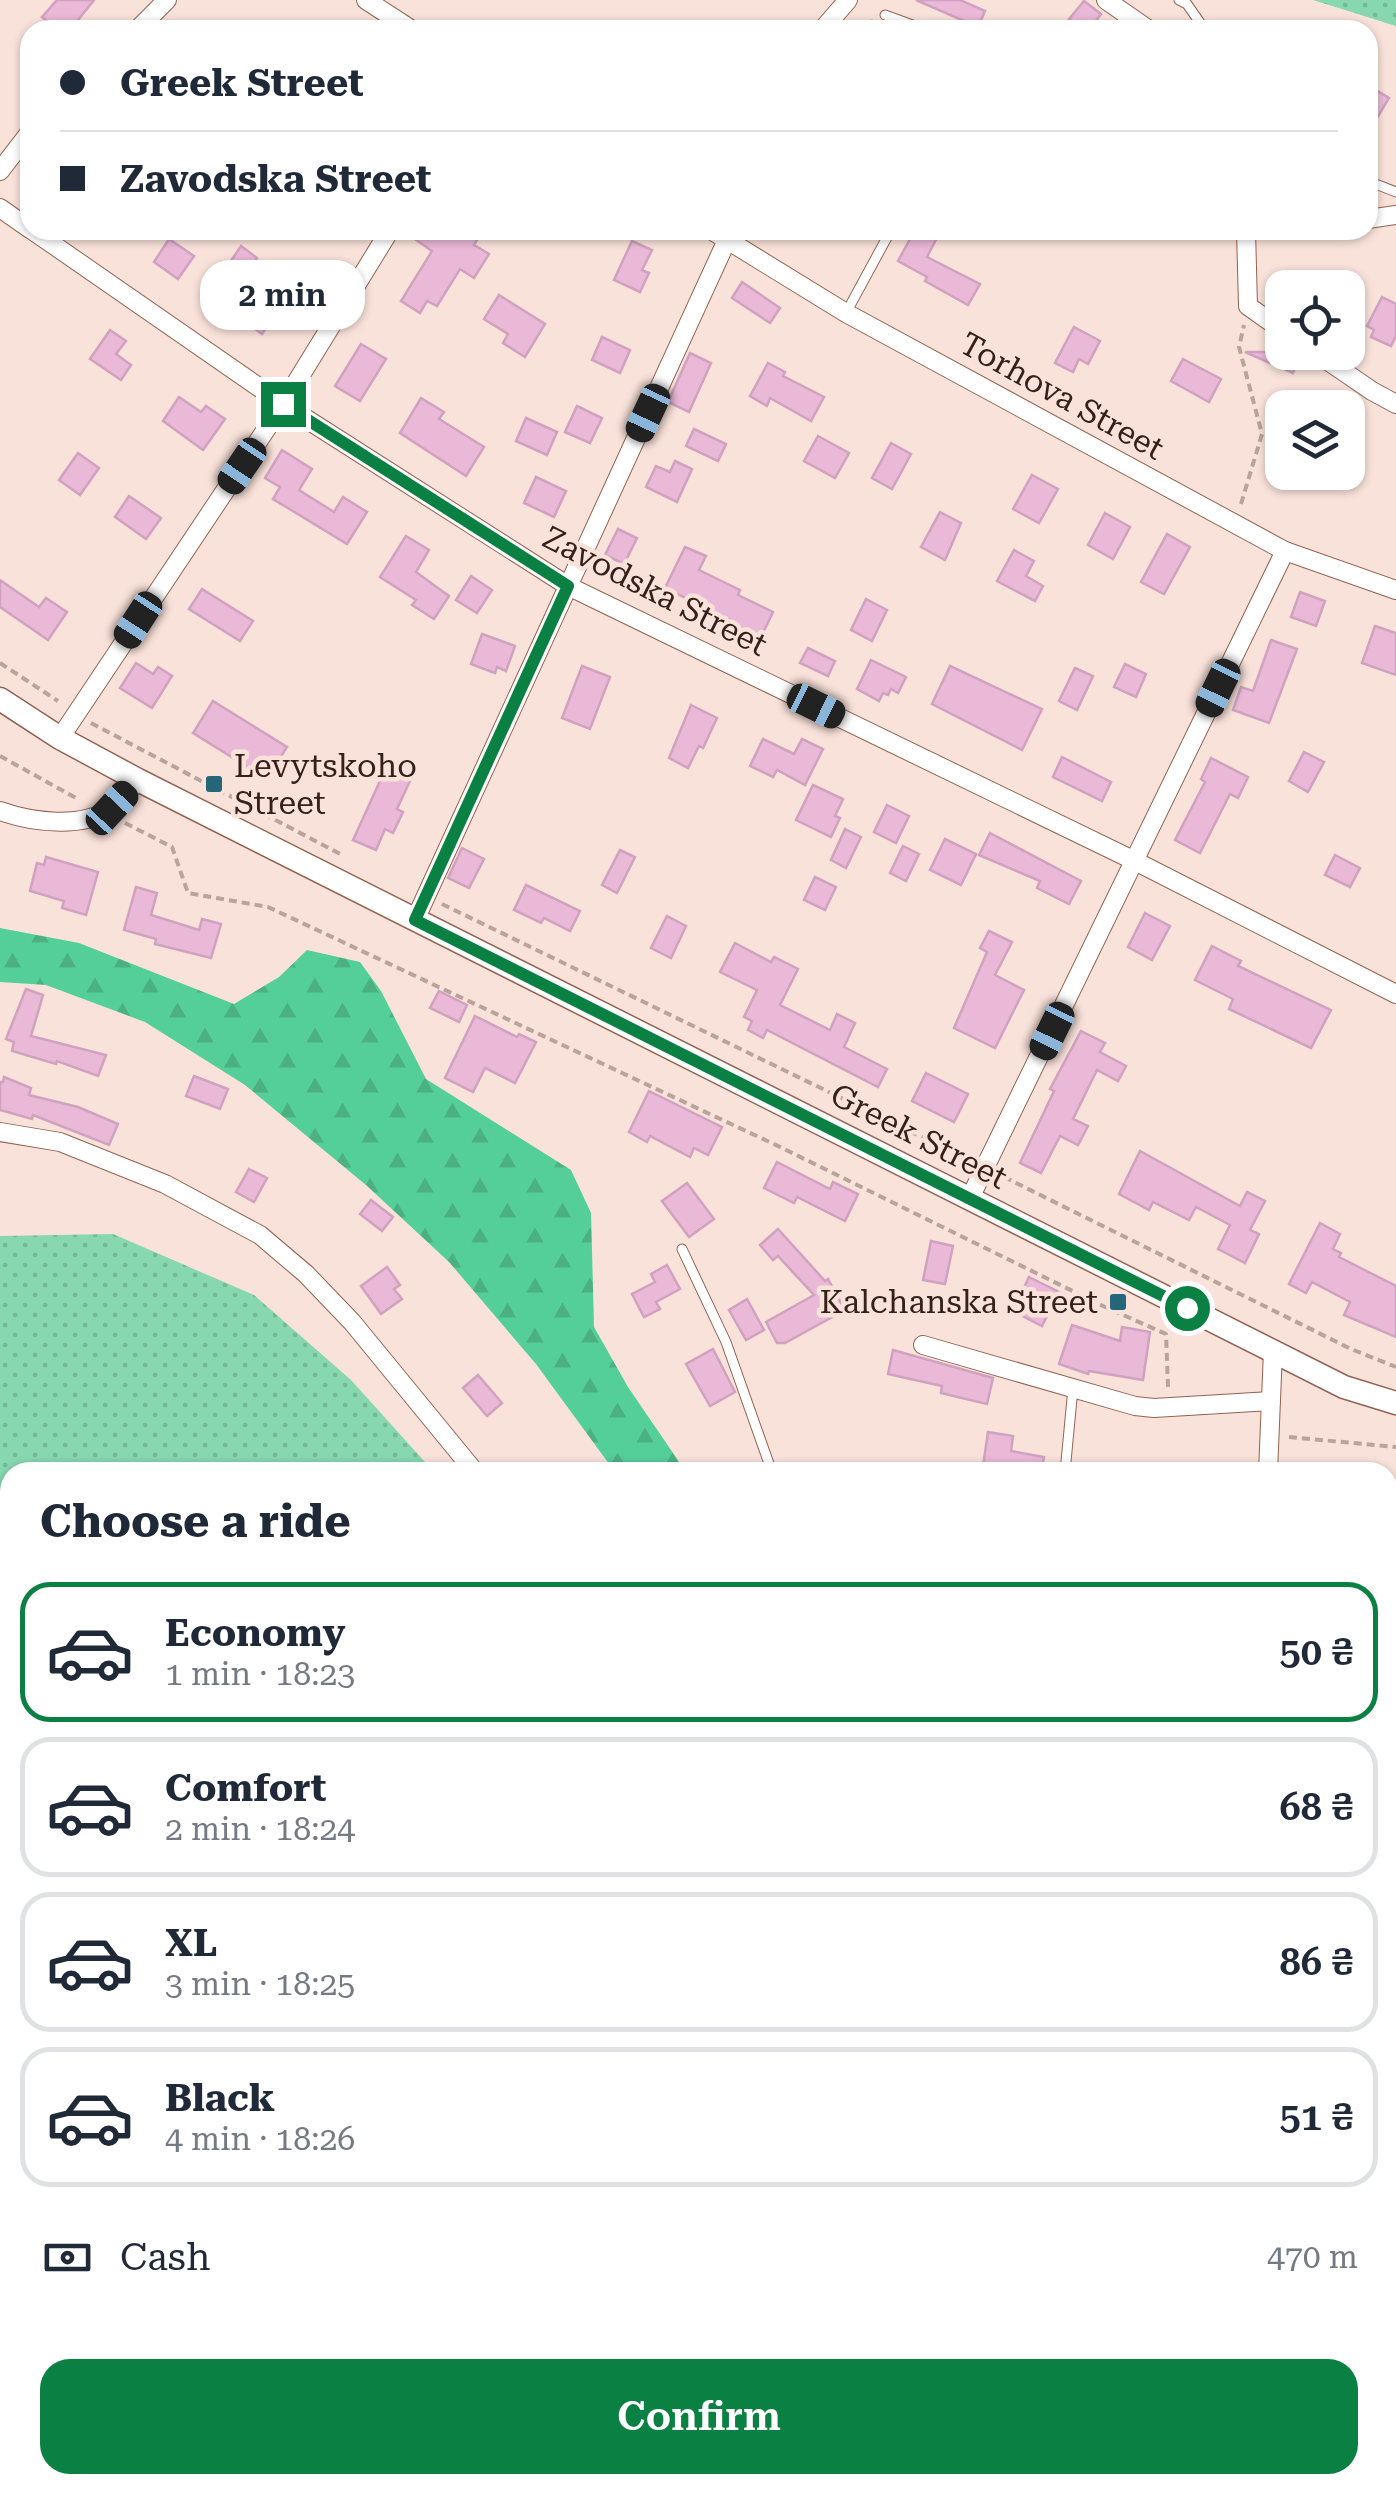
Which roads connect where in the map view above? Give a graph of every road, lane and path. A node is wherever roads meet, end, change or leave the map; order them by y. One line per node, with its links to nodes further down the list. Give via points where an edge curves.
1 (166, 0): 7 (street)
2 (366, 0): 8 (street)
3 (848, 0): 9 (street)
4 (1106, 0): 11 (street)
5 (1178, 0): 12 (lane)
6 (885, 15): 10 (lane)
7 (147, 20)
8 (397, 20)
9 (831, 20)
10 (899, 20)
11 (1132, 20)
12 (1198, 20)
13 (20, 145): 14 (street)
14 (0, 171)
15 (47, 240): 25 (street, Zavodska Street)
16 (384, 240): 25 (street)
17 (717, 240): 29 (street)
18 (727, 240): 22 (street, Torhova Street)
19 (886, 240): 22 (lane)
20 (1246, 240): 21 (street)
21 (1248, 306): 23 (street); 27 (path, via 1240,347 1262,434)
22 (846, 312): 27 (street, Torhova Street)
23 (1265, 318)
24 (1341, 370): 26 (street)
25 (283, 404): 29 (street, Zavodska Street); 33 (street)
26 (1396, 404)
27 (1235, 524): 28 (street, Torhova Street)
28 (1286, 551): 30 (street, Torhova Street); 39 (street)
29 (568, 586): 39 (street, Zavodska Street); 41 (street)
30 (1396, 590)
31 (0, 663): 33 (path)
32 (0, 700): 34 (street, Greek Street)
33 (76, 713): 34 (street); 40 (path)
34 (60, 738): 36 (street, Greek Street)
35 (0, 756): 38 (path)
36 (138, 780): 38 (street); 42 (street, Greek Street)
37 (0, 811): 38 (street, via 57,820 90,820)
38 (104, 812): 54 (path, via 172,847 188,893 268,907 1166,1334)
39 (1135, 860): 43 (street, Zavodska Street); 45 (street)
40 (354, 861)
41 (426, 897): 42 (street); 45 (path)
42 (415, 920): 46 (street, Greek Street)
43 (1396, 994)
44 (0, 1132): 57 (street, via 60,1142 165,1184 260,1235 352,1322)
45 (985, 1168): 46 (street); 50 (path)
46 (970, 1198): 49 (street, Greek Street)
47 (682, 1249): 58 (lane, via 726,1342)
48 (923, 1344): 51 (street)
49 (1272, 1351): 52 (street); 53 (street, Greek Street, via 1344,1387)
50 (1396, 1366)
51 (1073, 1388): 54 (street, via 1136,1406); 59 (lane)
52 (1271, 1401): 54 (street); 55 (street)
53 (1396, 1403)
54 (1168, 1407)
55 (1270, 1435): 56 (path); 60 (street)
56 (1396, 1447)
57 (467, 1462)
58 (768, 1462)
59 (1065, 1462)
60 (1269, 1462)

